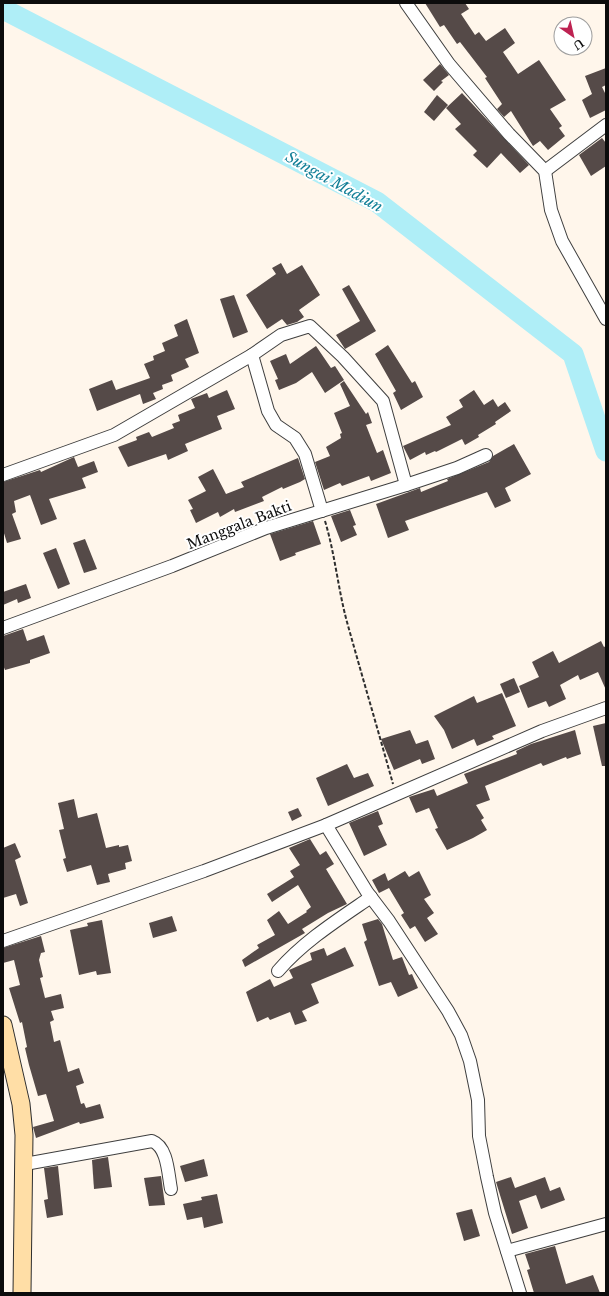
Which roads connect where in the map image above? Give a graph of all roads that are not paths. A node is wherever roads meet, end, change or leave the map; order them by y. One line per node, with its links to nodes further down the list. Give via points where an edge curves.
1 (406, 3): 3 (street, via 448,64)
2 (606, 124): 3 (street)
3 (545, 171): 4 (street, via 551,210 562,241)
4 (606, 319)
5 (252, 355): 7 (street, via 114,435); 8 (street, via 281,335 310,326 316,331 383,401); 9 (street, via 268,411 276,425 295,438 305,454)
6 (486, 455): 8 (street, Manggala Bakti)
7 (3, 475)
8 (406, 485): 9 (street, Manggala Bakti)
9 (322, 511): 10 (street, Manggala Bakti, via 266,528 172,566)
10 (3, 628)
11 (606, 708): 12 (street, via 542,731)
12 (326, 826): 13 (street); 14 (street, via 204,872)
13 (371, 897): 15 (street, via 325,928 289,958); 20 (street, via 432,985 461,1035 470,1061 478,1100 479,1136 487,1177)
14 (3, 941)
15 (278, 971)
16 (3, 1025): 17 (street, via 21,1104)
17 (25, 1164): 18 (street, via 152,1141 158,1143 164,1152); 21 (street)
18 (172, 1189)
19 (606, 1224): 20 (street)
20 (507, 1251): 22 (street)
21 (22, 1293)
22 (520, 1293)

